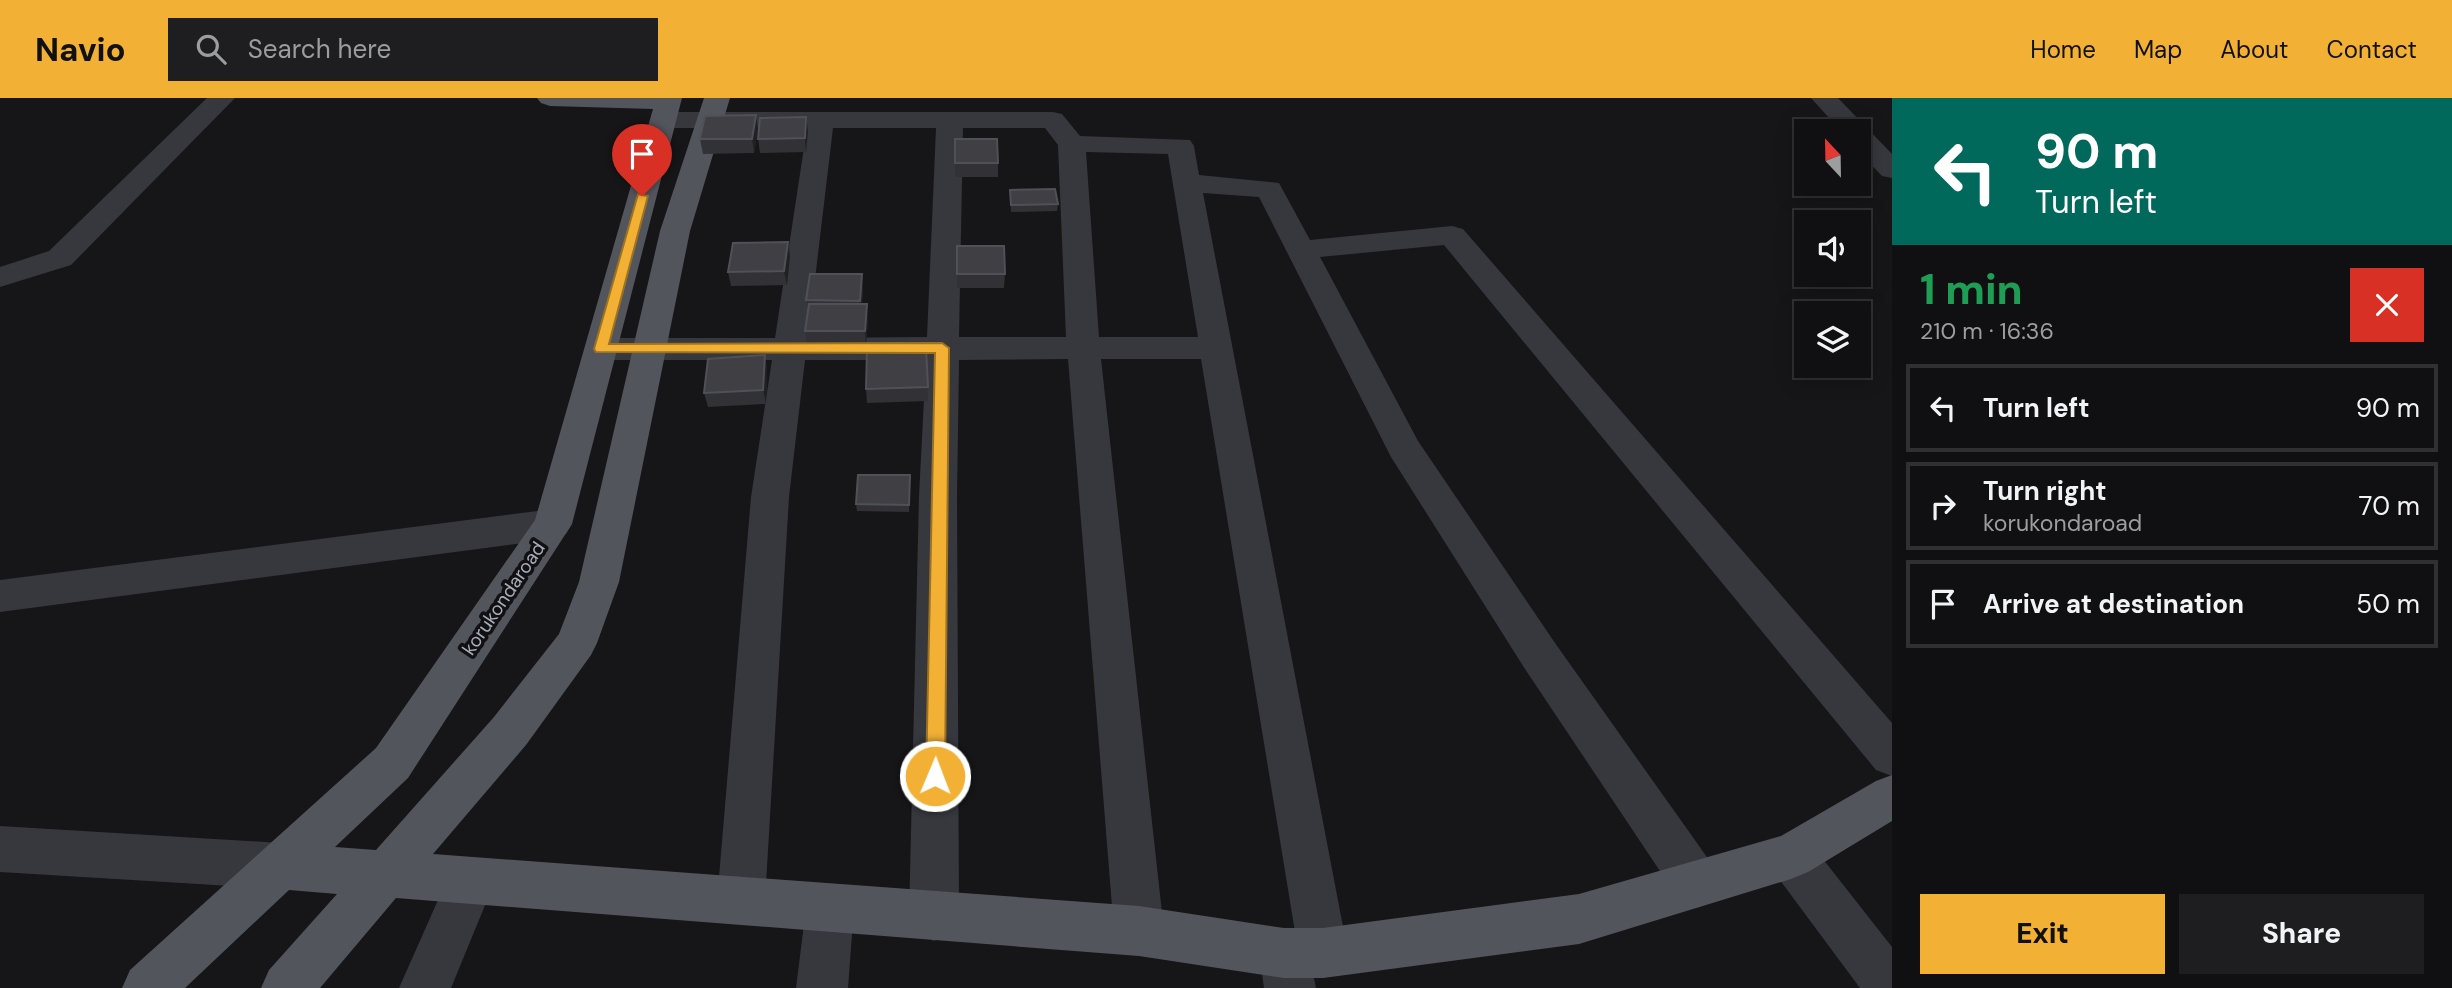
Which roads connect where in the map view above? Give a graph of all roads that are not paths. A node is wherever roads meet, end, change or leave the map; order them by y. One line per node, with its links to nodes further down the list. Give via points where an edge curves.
1 (222, 98): 14 (street, via 60,258)
2 (550, 98): 4 (main road)
3 (1824, 98): 6 (street)
4 (666, 107): 5 (street); 19 (main road, korukondaroad)
5 (713, 109): 7 (street); 20 (main road, via 675,231)
6 (1844, 119)
7 (821, 120): 8 (street); 15 (street)
8 (950, 120): 9 (street); 16 (street)
9 (1059, 121): 12 (street, via 1180,146); 17 (street)
10 (1871, 148): 11 (street)
11 (1892, 170)
12 (1186, 183): 13 (street, via 1269,189); 18 (street)
13 (1300, 250): 23 (street, via 1452,235); 30 (street, via 1404,448 1539,656)
14 (0, 277)
15 (790, 348): 16 (street); 20 (street); 31 (street, via 770,497)
16 (942, 348): 17 (street); 33 (street)
17 (1083, 348): 18 (street); 34 (street)
18 (1216, 348): 35 (street)
19 (601, 349): 20 (street); 21 (main road, korukondaroad)
20 (650, 349): 28 (main road, via 599,582 576,643 510,732)
21 (553, 524): 22 (street); 27 (main road, korukondaroad, via 392,763)
22 (0, 596)
23 (1892, 756)
24 (1892, 796): 26 (main road)
25 (0, 849): 27 (street)
26 (1791, 856): 30 (main road); 40 (street)
27 (281, 866): 28 (main road); 36 (main road, korukondaroad)
28 (386, 874): 29 (main road); 37 (main road)
29 (471, 881): 31 (main road); 38 (street)
30 (1696, 884): 35 (main road, via 1579,919)
31 (741, 901): 32 (main road)
32 (830, 908): 33 (main road); 39 (street)
33 (934, 916): 34 (main road)
34 (1139, 931): 35 (main road)
35 (1299, 965)
36 (148, 988)
37 (287, 988)
38 (425, 988)
39 (822, 988)
40 (1892, 988)

